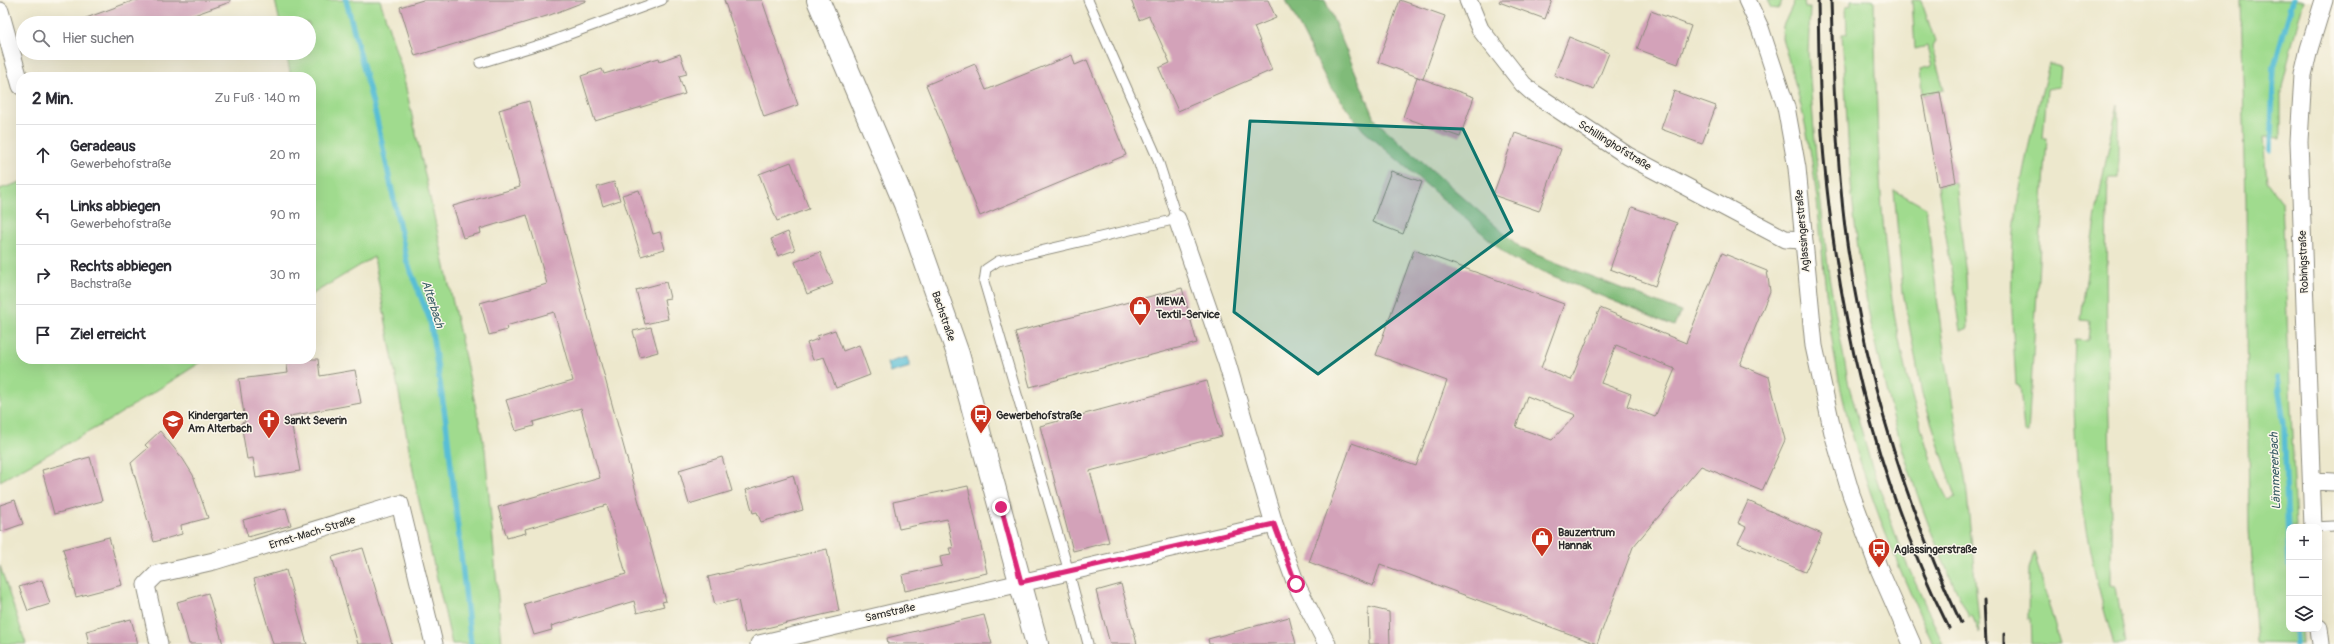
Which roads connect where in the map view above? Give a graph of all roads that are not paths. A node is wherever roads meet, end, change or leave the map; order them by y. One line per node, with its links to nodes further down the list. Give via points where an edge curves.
1 (662, 0): 8 (lane, via 548,42)
2 (818, 0): 19 (street, Bachstraße, via 905,204 952,339)
3 (1088, 0): 10 (lane, via 1157,156)
4 (1468, 0): 11 (street, Schillinghofstraße, via 1480,29 1532,92 1628,156 1785,239)
5 (1747, 0): 11 (street, Aglassingerstraße, via 1760,28 1786,107 1797,168)
6 (2324, 0): 12 (street, Robinigstraße, via 2308,49 2303,75 2299,141)
7 (0, 11): 9 (street)
8 (480, 63)
9 (17, 72)
10 (1177, 219): 14 (street, via 1227,363); 18 (lane, via 998,261 986,269 984,282)
11 (1802, 240): 27 (street, Aglassingerstraße, via 1814,346 1833,433 1851,494)
12 (2312, 481): 13 (street); 15 (street, Robinigstraße)
13 (2334, 482)
14 (1274, 524): 18 (street); 26 (street, via 1296,584)
15 (2312, 524)
16 (2334, 526): 17 (lane)
17 (2322, 527)
18 (1069, 572): 19 (street); 25 (lane)
19 (1021, 582): 23 (street, Samstraße); 24 (street, Bachstraße)
20 (2320, 632): 28 (street)
21 (159, 644): 22 (street, Ernst-Mach-Straße, via 146,585 157,574 214,561 400,504)
22 (434, 644)
23 (759, 644)
24 (1037, 644)
25 (1088, 644)
26 (1327, 644)
27 (1912, 644)
28 (2321, 644)

